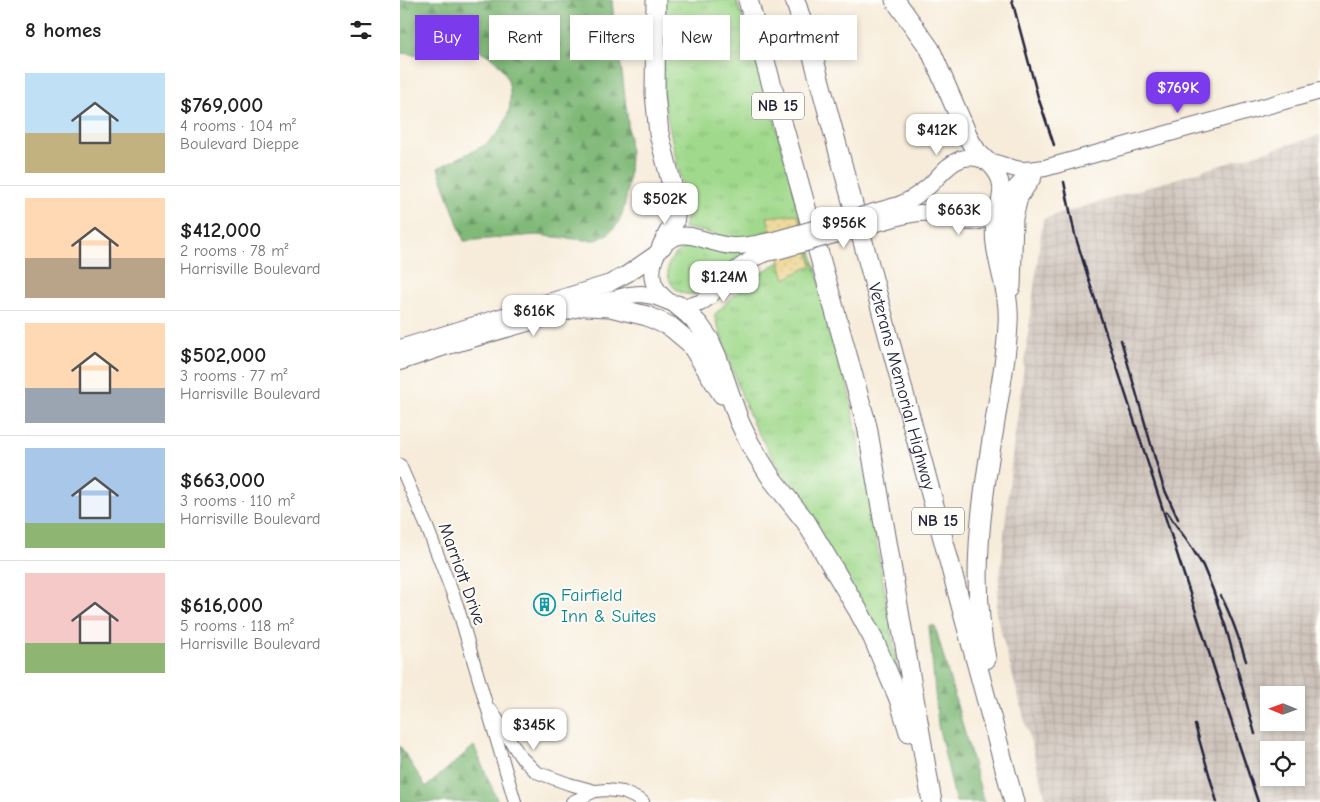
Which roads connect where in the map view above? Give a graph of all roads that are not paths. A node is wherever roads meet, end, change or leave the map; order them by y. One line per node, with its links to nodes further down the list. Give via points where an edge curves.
1 (656, 0): 11 (highway, via 655,94 659,134 677,205 674,222)
2 (748, 0): 24 (highway, NB 15, via 867,426)
3 (795, 0): 25 (highway, Veterans Memorial Highway / NB 15)
4 (895, 0): 6 (highway, via 930,49 970,141)
5 (1320, 91): 7 (main road)
6 (985, 160): 7 (main road); 8 (main road, via 999,176 1002,186); 9 (main road, via 973,157 954,162)
7 (1038, 172): 8 (main road, via 1018,185); 14 (highway, via 1018,196 1013,218)
8 (998, 210): 9 (main road, via 980,221 969,222 930,213); 14 (highway, via 996,244 1007,296)
9 (901, 211): 10 (main road, bridge)
10 (775, 246): 11 (main road, via 722,245 680,236); 12 (main road, via 740,266 700,303 689,306)
11 (659, 250): 12 (main road, via 653,265 653,284 660,295); 15 (main road, via 610,283)
12 (673, 303): 13 (main road, via 641,294); 16 (highway, via 688,314 709,339)
13 (586, 306): 15 (main road, via 448,346); 16 (highway, via 610,307 647,316 671,327 690,343)
14 (1008, 321): 25 (highway, via 979,534 978,594 986,655)
15 (401, 350)
16 (739, 421): 23 (highway, via 772,479 806,522 873,638 899,699)
17 (400, 464): 18 (street, Marriott Drive, via 456,605)
18 (484, 698): 19 (street, Marriott Drive, via 520,756 536,772); 20 (street, Marriott Drive)
19 (595, 791): 21 (street, Marriott Drive); 22 (street, Marriott Drive, via 623,792)
20 (515, 802)
21 (572, 802)
22 (643, 802)
23 (926, 802)
24 (932, 802)
25 (1016, 802)

